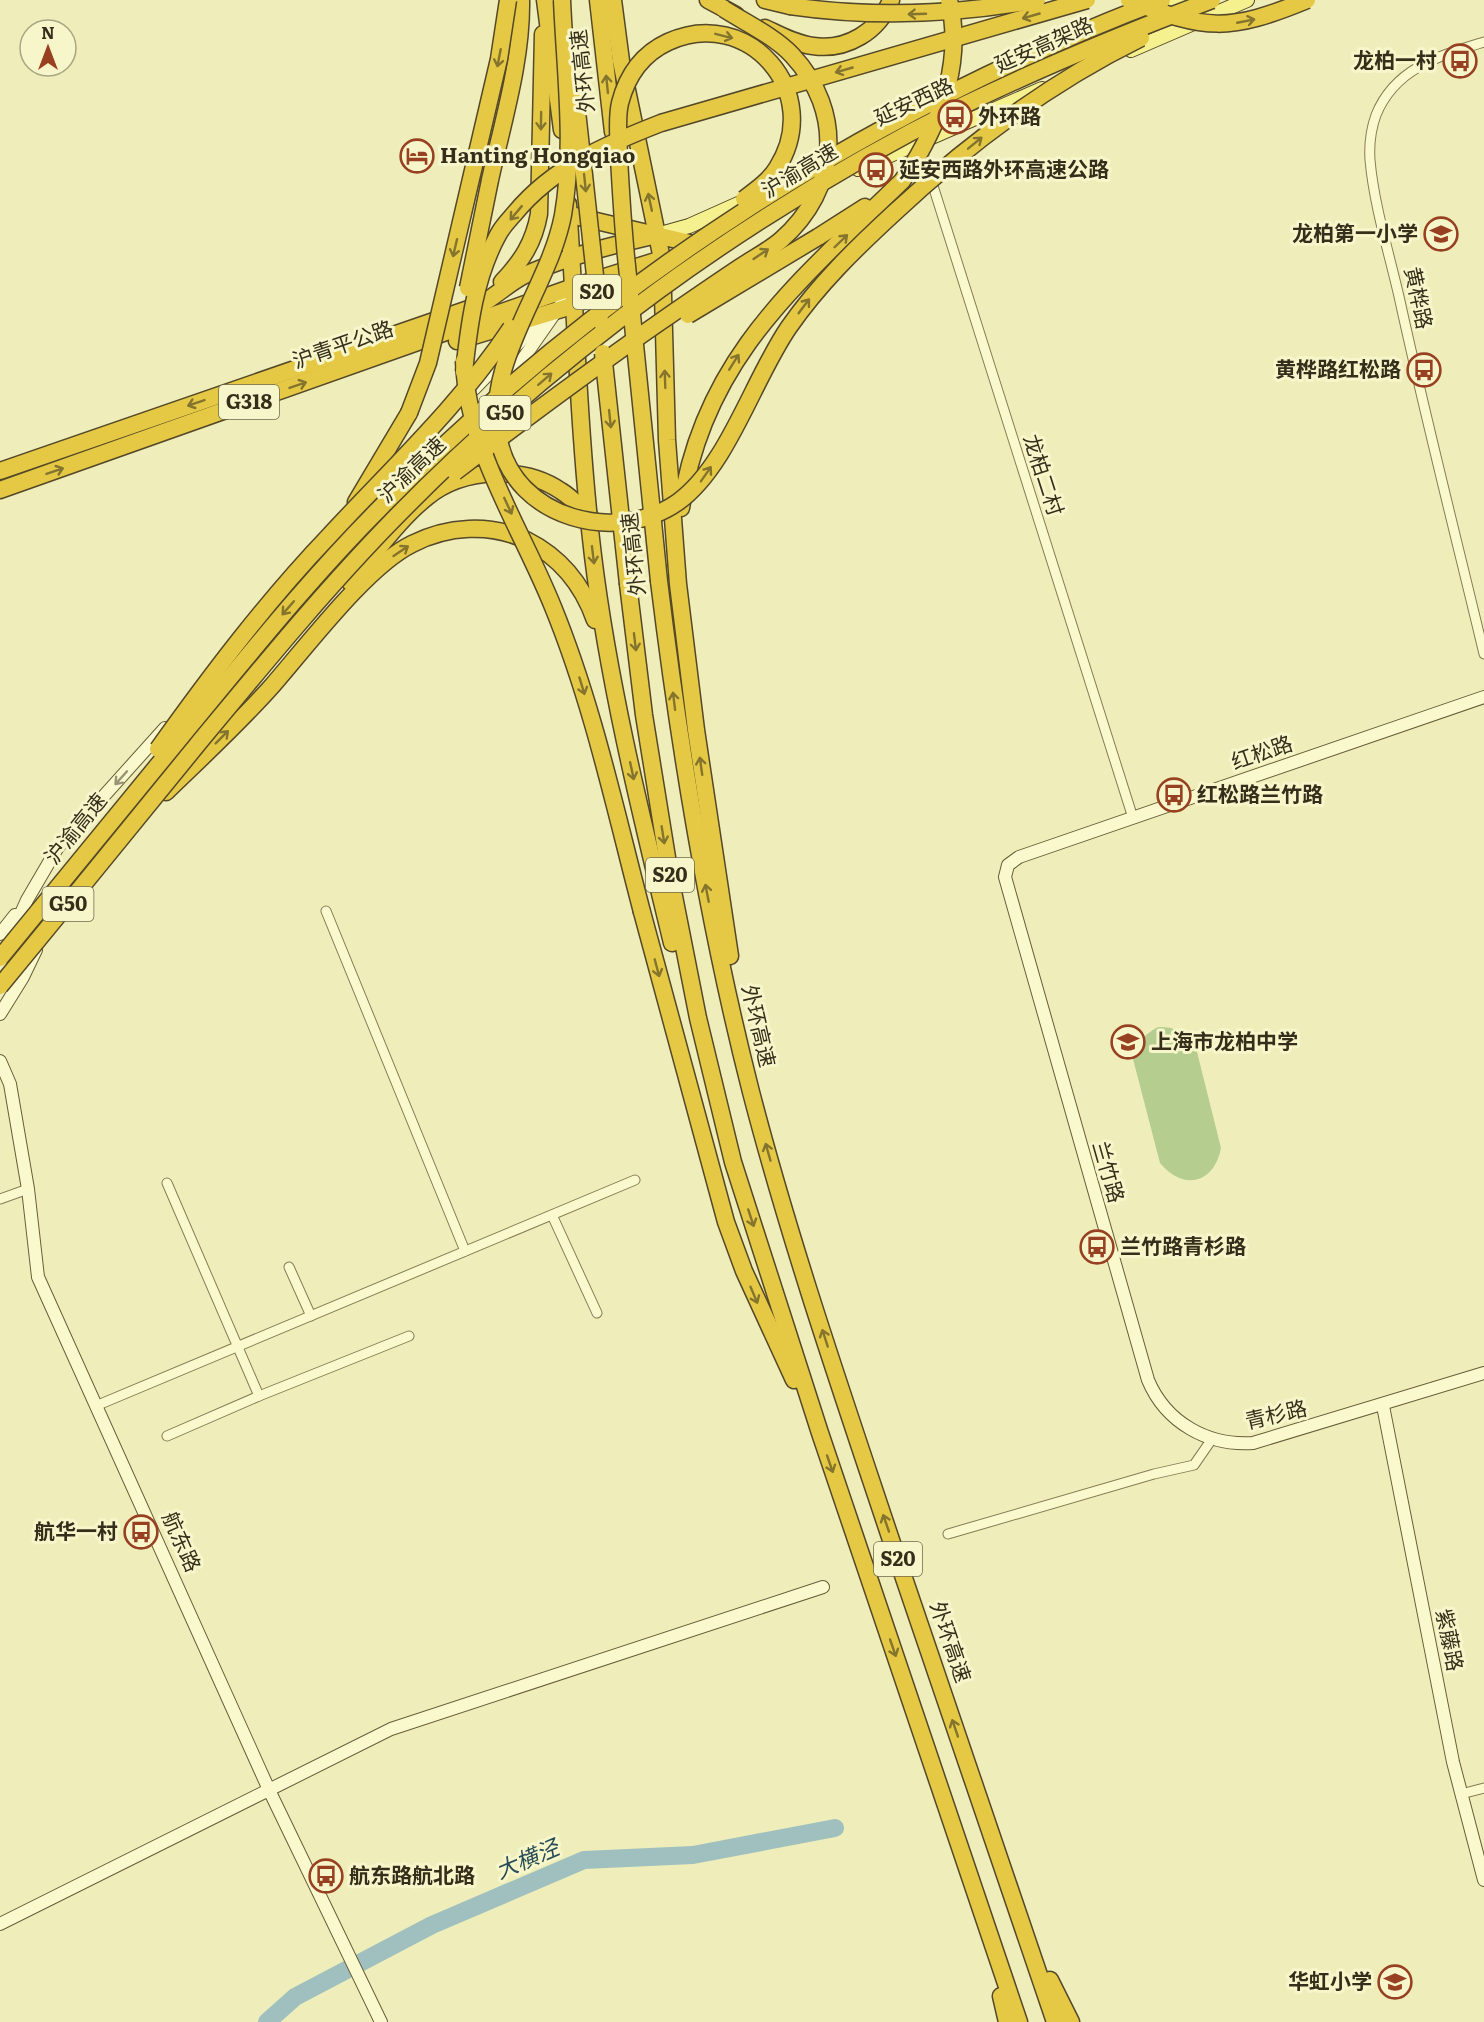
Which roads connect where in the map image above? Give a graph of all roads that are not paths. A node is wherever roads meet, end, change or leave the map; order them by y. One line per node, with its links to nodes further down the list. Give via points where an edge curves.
1 (508, 0): 47 (highway, one-way to 47, bridge, via 499,59 428,363 409,412 382,461)
2 (521, 0): 41 (highway, bridge, via 515,63 462,317)
3 (544, 0): 26 (highway, via 557,75); 39 (highway, 沪青平公路 / G318, one-way to 39, via 536,232 527,252 502,282)
4 (564, 0): 35 (highway, bridge, via 570,168 562,219); 65 (highway, 外环高速 / S20, one-way to 65, bridge, via 644,715 698,1018)
5 (598, 0): 28 (highway, 外环高速 / S20, one-way to 5, bridge)
6 (613, 0): 29 (highway, one-way to 6, via 621,61)
7 (708, 0): 20 (highway)
8 (765, 0): 11 (highway, one-way to 8, bridge, via 938,13 879,15 829,12)
9 (891, 0): 20 (highway, bridge, via 884,16 868,32 831,46 794,41)
10 (949, 0): 25 (highway, bridge, via 953,34 950,79 934,124)
11 (1037, 0)
12 (1087, 0): 41 (highway, one-way to 41, bridge, via 661,123 594,151 554,176 524,202 498,233 470,318)
13 (1129, 0): 19 (highway, one-way to 19, bridge, via 1195,23 1221,25 1250,21)
14 (1162, 0): 22 (highway, 延安高架路, bridge, via 1039,50)
15 (1185, 0): 29 (main road, 延安西路, via 689,226)
16 (1212, 0): 23 (highway, 延安高架路, bridge, via 1046,67)
17 (1220, 0): 35 (highway, one-way to 17, bridge, via 501,378 499,439 505,458 542,502 574,519 600,524 631,523 656,515 679,502 701,482 720,454 769,358 805,304 850,253 926,183 977,141 1066,79)
18 (1247, 0): 24 (main road, 延安西路)
19 (1307, 0)
20 (724, 9): 42 (highway, one-way to 20, bridge, via 779,241 810,207 822,182 829,153 819,94 790,53)
21 (1484, 42): 49 (street, 黄桦路, via 1409,71 1377,114 1370,147 1374,183 1415,371)
22 (955, 90): 37 (highway, 沪渝高速 / G50, bridge, via 847,147 753,204)
23 (963, 106): 46 (highway, 沪渝高速 / G50, one-way to 23, bridge, via 545,379 684,272 856,163)
24 (919, 142): 27 (main road, 延安西路); 53 (street, 龙柏二村)
25 (912, 166): 42 (highway, bridge, via 871,203); 48 (highway, one-way to 25, via 685,479 706,414 736,357 784,296 902,181)
26 (569, 215): 29 (highway); 31 (highway)
27 (748, 220): 30 (main road, 延安西路); 33 (main road)
28 (622, 226): 37 (highway, one-way to 37, bridge, via 619,106 628,78 644,57 668,42 694,34 722,34 752,46 773,64 792,106 786,151 776,169 762,186); 64 (highway, 外环高速 / S20, one-way to 28, bridge, via 695,836 675,711)
29 (657, 235): 30 (highway); 31 (highway, 沪青平公路 / G318); 32 (highway)
30 (694, 244): 32 (main road, 延安西路)
31 (572, 257): 34 (highway); 39 (highway, 沪青平公路 / G318, via 524,275 497,296)
32 (662, 259): 33 (highway); 34 (highway, 沪青平公路 / G318)
33 (663, 276): 36 (main road); 48 (highway, one-way to 33, via 667,440)
34 (573, 287): 36 (highway); 38 (street); 40 (highway, 沪青平公路 / G318, via 550,286 524,293 498,314)
35 (534, 294): 47 (highway, bridge, via 465,390)
36 (575, 305): 38 (highway); 45 (highway)
37 (604, 308): 55 (highway, 沪渝高速 / G50, one-way to 55, bridge, via 486,406 366,523 266,633)
38 (553, 311): 40 (highway, via 422,351); 51 (street, via 488,407 362,541); 57 (street, one-way to 57, via 375,490 58,847)
39 (450, 315): 43 (highway, 沪青平公路 / G318, one-way to 43)
40 (395, 351): 44 (highway, 沪青平公路 / G318, one-way to 40)
41 (464, 372): 81 (highway, one-way to 81, bridge, via 472,420 553,606 595,728 726,1222 766,1323)
42 (562, 391): 46 (highway, bridge)
43 (0, 471)
44 (0, 490)
45 (588, 515): 51 (highway, via 563,492 523,474 497,473 447,485 412,510 255,688); 52 (highway, one-way to 52)
46 (392, 520): 54 (highway, 沪渝高速 / G50, bridge, via 280,645)
47 (327, 537): 55 (highway, bridge, via 222,662)
48 (678, 584): 64 (highway, one-way to 48, via 710,830)
49 (1484, 654)
50 (1484, 697): 53 (street, 红松路)
51 (224, 705): 62 (street, via 120,826 46,927 23,977)
52 (620, 714): 54 (highway, one-way to 52, bridge, via 238,722 371,575 410,544 459,529 482,528 512,534 539,547 576,579 601,638); 65 (highway, one-way to 65, via 691,1021)
53 (1133, 818): 56 (street, 红松路, via 1014,859 1005,872)
54 (135, 821): 61 (highway, 沪渝高速 / G50, bridge)
55 (88, 851): 60 (highway, 沪渝高速 / G50, bridge)
56 (1006, 888): 83 (street, 兰竹路, via 1148,1380 1173,1417)
57 (27, 900): 59 (street); 60 (street)
58 (326, 911): 71 (street)
59 (0, 934)
60 (0, 959)
61 (0, 986)
62 (0, 1014)
63 (0, 1061): 68 (street, 航东路, via 10,1084)
64 (752, 1094): 86 (highway, 外环高速 / S20, one-way to 64, via 852,1424)
65 (734, 1162): 81 (highway, 外环高速 / S20, one-way to 81)
66 (635, 1180): 70 (street)
67 (167, 1183): 76 (street)
68 (28, 1189): 69 (street); 79 (street, 航东路, via 38,1276)
69 (0, 1199)
70 (552, 1215): 71 (street); 73 (street)
71 (465, 1251): 74 (street)
72 (289, 1267): 74 (street)
73 (597, 1313)
74 (310, 1316): 76 (street)
75 (409, 1336): 78 (street)
76 (238, 1346): 78 (street); 79 (street)
77 (1484, 1373): 80 (street, 青杉路)
78 (260, 1396): 82 (street)
79 (98, 1405): 89 (street, 航东路)
80 (1383, 1406): 83 (street, 青杉路, via 1263,1442 1233,1444); 90 (street, 紫藤路)
81 (820, 1433): 87 (highway, 外环高速 / S20, one-way to 87)
82 (167, 1436)
83 (1212, 1439): 84 (street, via 1194,1465)
84 (948, 1534)
85 (823, 1587): 89 (street, via 391,1729)
86 (967, 1763): 96 (highway, 外环高速 / S20); 97 (highway, via 1027,1927)
87 (935, 1774): 94 (highway, via 987,1939); 95 (highway, 外环高速 / S20)
88 (1484, 1788): 90 (street)
89 (270, 1791): 92 (street); 93 (street, 航东路)
90 (1461, 1794): 91 (street, 紫藤路)
91 (1484, 1880)
92 (0, 1924)
93 (381, 2022)
94 (1006, 2022)
95 (1019, 2022)
96 (1055, 2022)
97 (1071, 2022)

